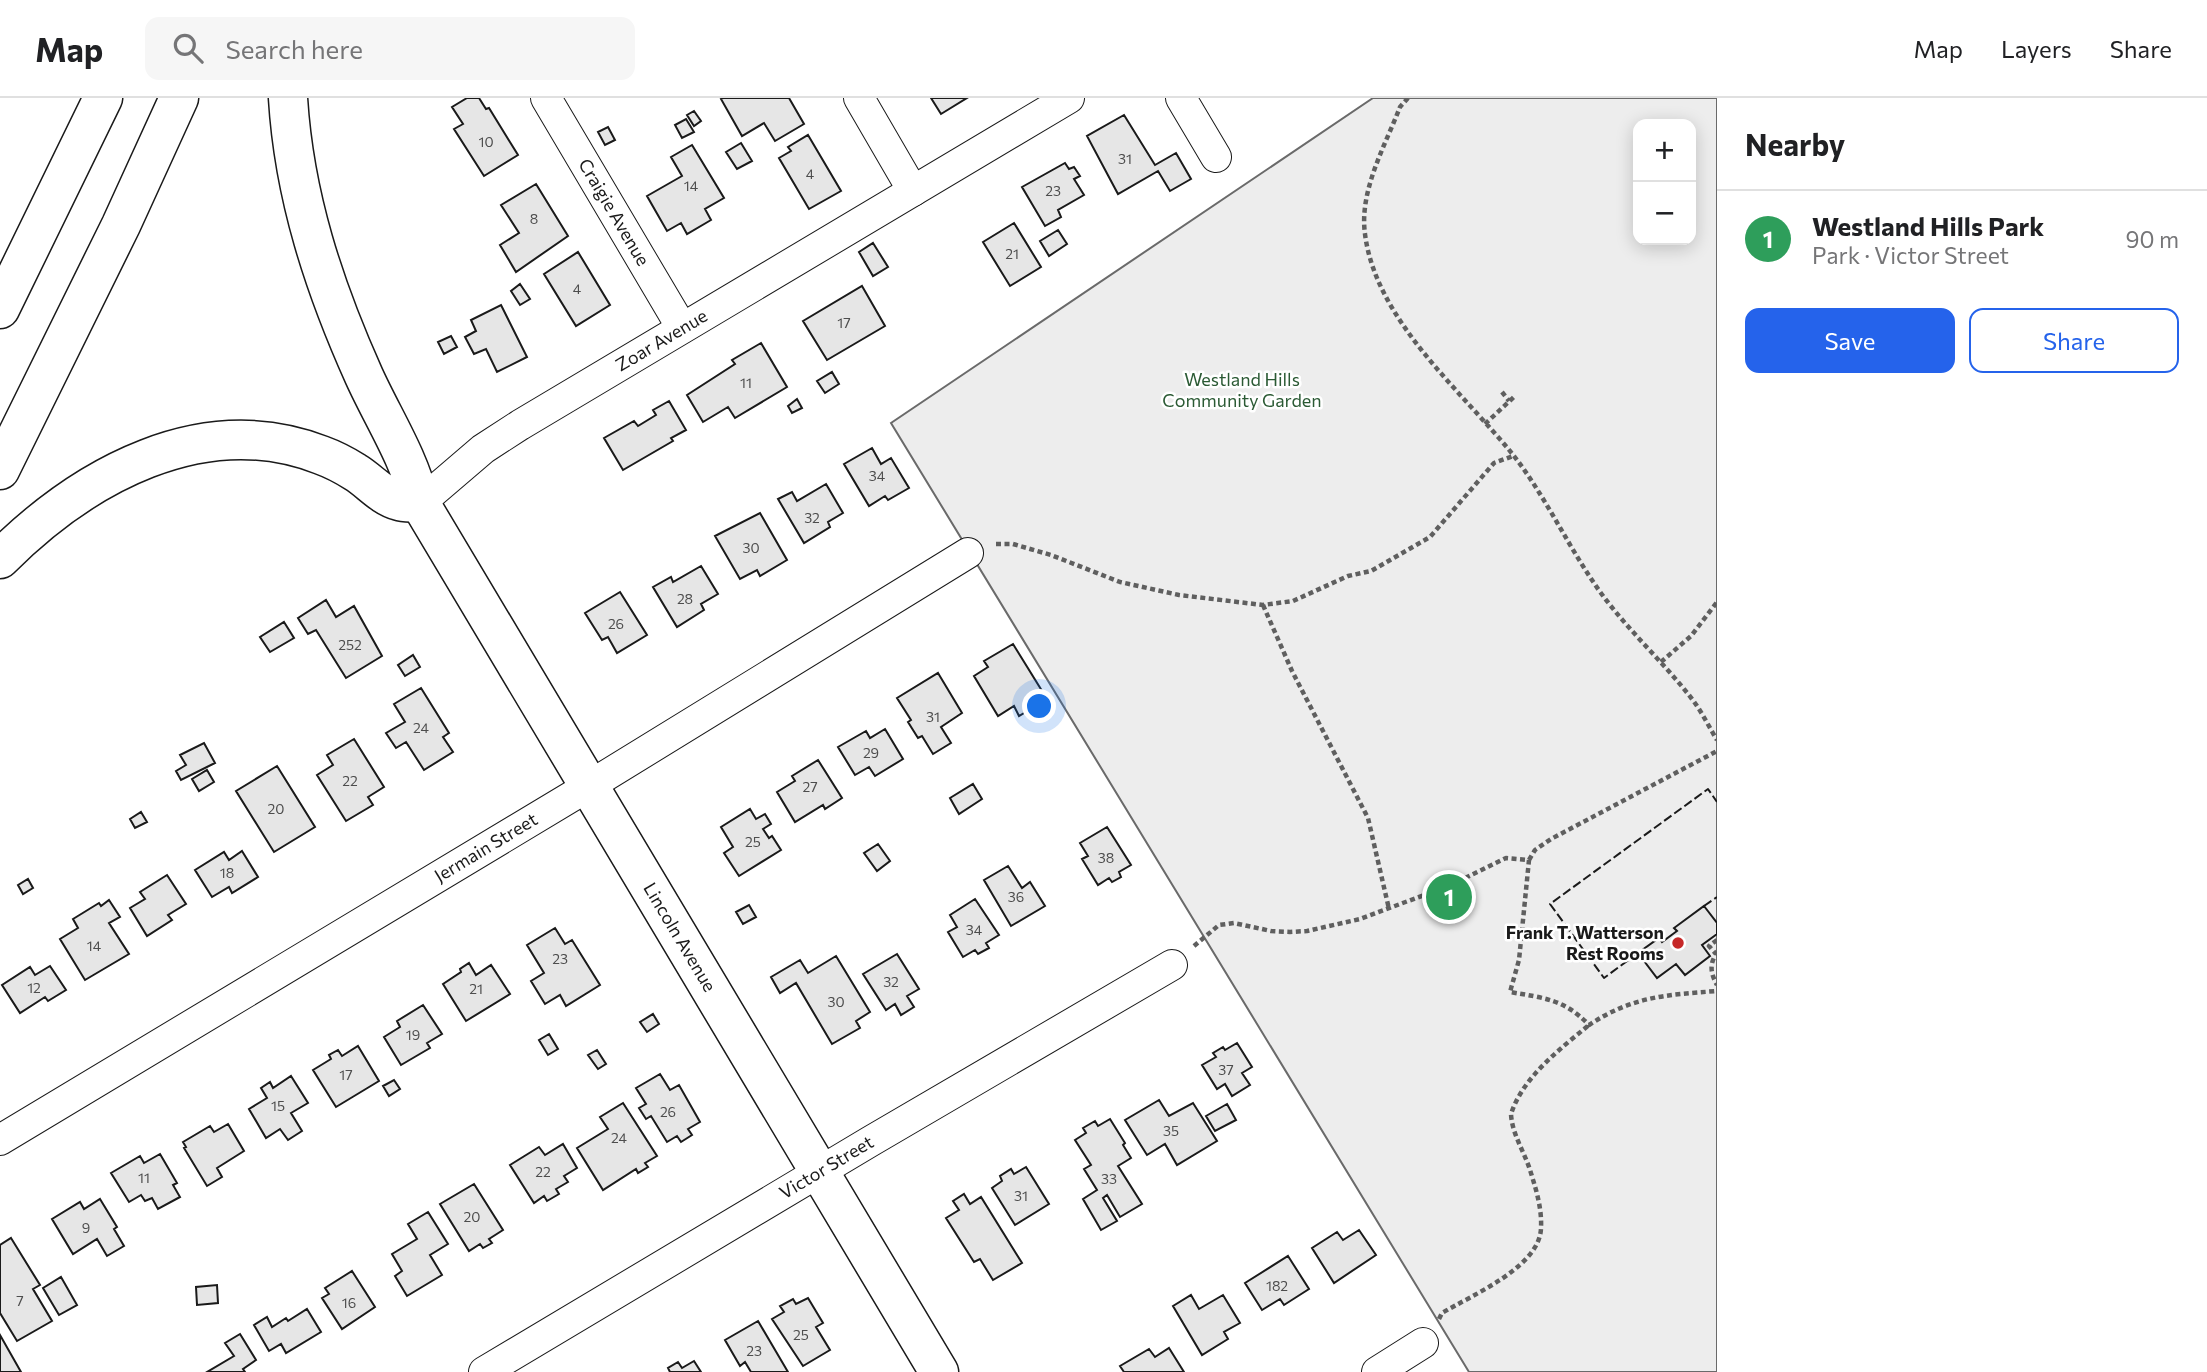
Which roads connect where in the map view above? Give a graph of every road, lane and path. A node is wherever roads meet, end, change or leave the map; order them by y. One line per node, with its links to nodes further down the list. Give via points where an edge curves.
1 (103, 98): 11 (main road)
2 (179, 98): 18 (main road)
3 (288, 98): 19 (main road, Lincoln Avenue, via 294,160 321,270 371,392 414,475)
4 (546, 98): 12 (street, Craigie Avenue)
5 (859, 98): 10 (street)
6 (1069, 98): 10 (street, Zoar Avenue)
7 (1181, 98): 9 (street)
8 (1408, 98): 16 (path, via 1365,207 1368,253 1387,299 1447,382)
9 (1216, 157)
10 (913, 191): 12 (street, Zoar Avenue)
11 (0, 309)
12 (682, 328): 19 (street, Zoar Avenue, via 483,449)
13 (1503, 391): 15 (path)
14 (1516, 395): 15 (path)
15 (1509, 401): 16 (path)
16 (1485, 424): 17 (path)
17 (1513, 456): 23 (path, via 1494,463 1430,537 1371,571 1348,576 1293,601); 24 (path, via 1596,587)
18 (0, 470)
19 (420, 503): 21 (main road, via 399,501 322,455 280,442 233,439 191,444 103,478 64,503); 27 (main road, Lincoln Avenue)
20 (968, 553): 23 (path, via 985,546 1013,544 1120,582); 27 (street, Jermain Street)
21 (0, 559)
22 (1717, 602): 24 (path, via 1691,636)
23 (1263, 605): 29 (path, via 1368,818)
24 (1660, 662): 25 (path, via 1693,701)
25 (1717, 740)
26 (1717, 751): 28 (path, via 1551,839)
27 (589, 786): 35 (street, Jermain Street); 36 (main road, Lincoln Avenue)
28 (1529, 860): 29 (path, via 1506,858); 34 (path, via 1520,960 1510,992 1554,999 1575,1010)
29 (1389, 909): 31 (path, via 1307,931 1219,925)
30 (1717, 940): 32 (path, via 1709,946 1716,954 1711,971)
31 (1172, 965): 36 (street, Victor Street)
32 (1717, 985)
33 (1717, 991): 34 (path, via 1642,999)
34 (1588, 1025): 37 (path, via 1534,1076 1511,1114 1539,1200 1541,1231 1534,1249 1511,1273 1442,1313)
35 (0, 1140)
36 (819, 1172): 38 (street, Victor Street); 39 (main road, Lincoln Avenue)
37 (1423, 1343): 40 (street)
38 (484, 1372)
39 (939, 1372)
40 (1377, 1372)

